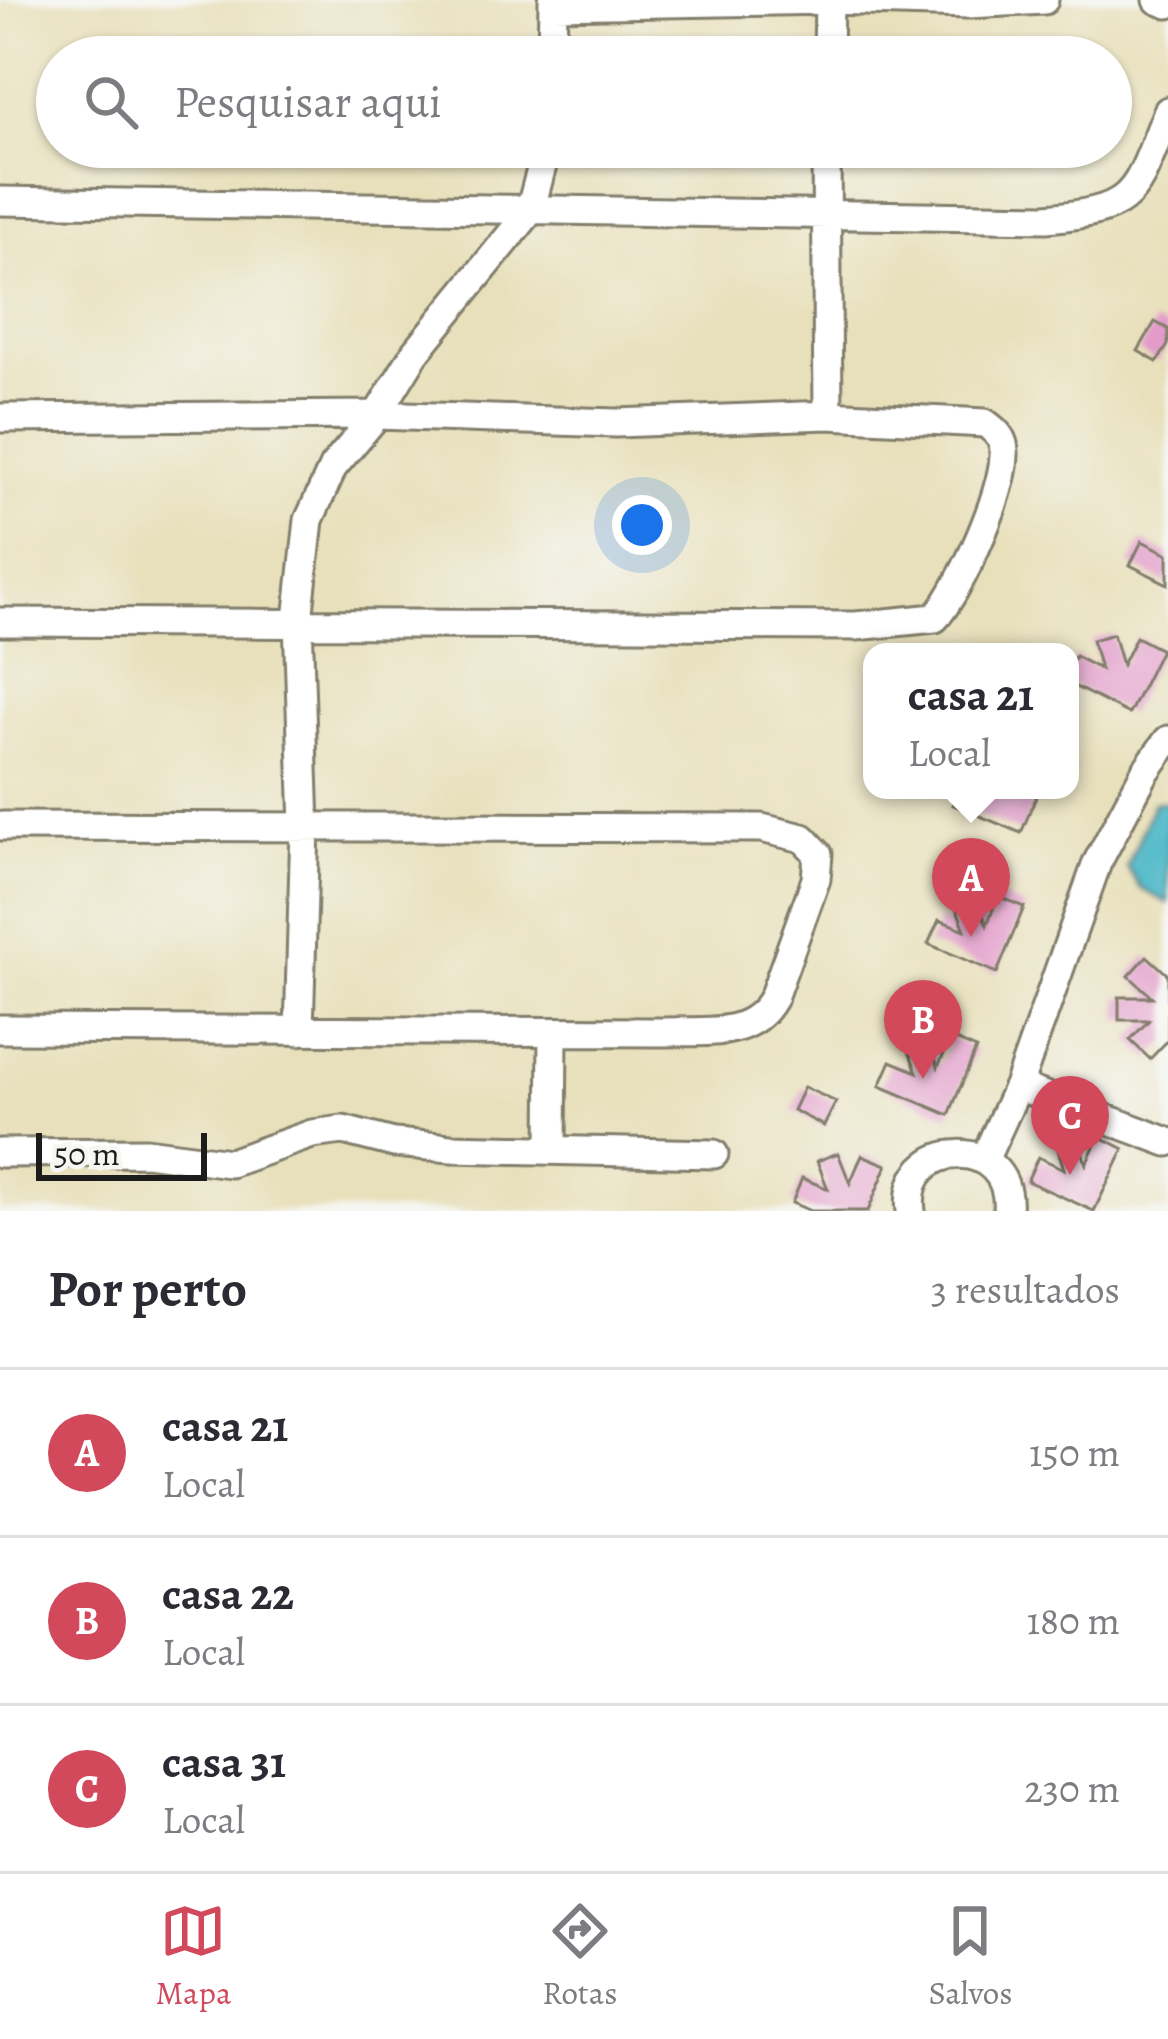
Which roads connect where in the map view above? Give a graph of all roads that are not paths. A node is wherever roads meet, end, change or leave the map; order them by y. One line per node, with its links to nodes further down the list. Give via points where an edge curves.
1 (829, 0): 2 (street); 4 (street); 7 (street)
2 (1044, 0)
3 (1158, 0): 5 (street)
4 (553, 2): 6 (street)
5 (1168, 4)
6 (552, 36)
7 (828, 36)
8 (1168, 111): 13 (street, via 1132,191 1101,211 1046,218)
9 (541, 168): 12 (street)
10 (825, 168): 13 (street)
11 (0, 201): 12 (street)
12 (530, 211): 13 (street); 14 (street, via 415,353)
13 (824, 212): 15 (street)
14 (377, 415): 15 (street, via 595,423); 16 (street); 17 (street, via 333,467 309,520)
15 (828, 415): 17 (street, via 985,423 998,432 1004,464 987,522 935,618 856,626)
16 (0, 418)
17 (298, 620): 18 (street); 21 (street)
18 (0, 622)
19 (1168, 740): 25 (street, via 1097,863)
20 (0, 826): 21 (street)
21 (305, 826): 23 (street); 24 (street, via 761,828 802,838 818,854 779,984 753,1024)
22 (0, 1029): 23 (street)
23 (298, 1031): 24 (street)
24 (553, 1032): 27 (street)
25 (1018, 1086): 26 (street); 30 (street)
26 (1168, 1142)
27 (552, 1149): 28 (street, via 394,1143 343,1130 230,1163 146,1152); 29 (street)
28 (2, 1150)
29 (714, 1154)
30 (984, 1160): 31 (street, via 961,1153 927,1165 913,1184); 32 (street, via 1003,1180)
31 (911, 1211)
32 (1007, 1211)

